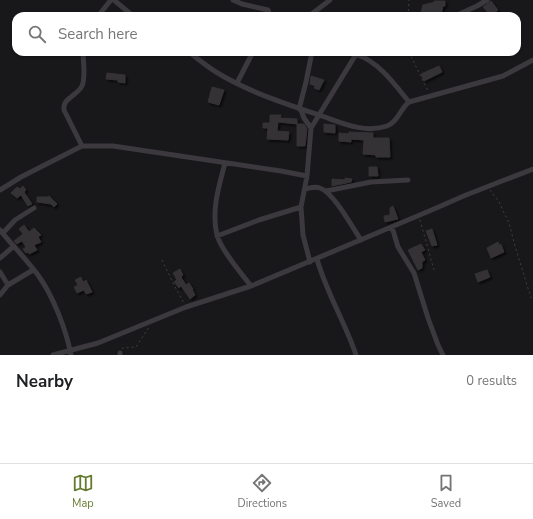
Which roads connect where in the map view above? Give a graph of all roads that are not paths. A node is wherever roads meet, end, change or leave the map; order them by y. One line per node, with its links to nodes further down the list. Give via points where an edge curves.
1 (113, 0): 5 (street); 6 (street)
2 (233, 0): 7 (street)
3 (330, 0): 8 (street)
4 (487, 0): 9 (street)
5 (102, 12)
6 (128, 12)
7 (269, 12)
8 (314, 12)
9 (464, 12)
10 (83, 56): 22 (street, via 82,85 64,106)
11 (194, 56): 17 (street, via 220,75)
12 (251, 56): 17 (street)
13 (311, 56): 19 (street)
14 (355, 56): 20 (street)
15 (360, 56): 18 (street, via 372,62)
16 (533, 60): 18 (street, via 503,76)
17 (237, 83): 19 (street)
18 (409, 102): 20 (street, via 393,123 374,129 357,127)
19 (300, 109): 20 (street); 21 (street)
20 (318, 115): 21 (street)
21 (311, 128): 25 (street)
22 (82, 146): 23 (street, via 113,146); 28 (street)
23 (225, 163): 25 (street); 34 (street, via 215,204)
24 (533, 170): 32 (street)
25 (307, 176): 27 (street)
26 (408, 180): 29 (street, via 371,182)
27 (305, 189): 29 (street, via 312,187); 30 (street)
28 (0, 190)
29 (326, 191): 35 (street)
30 (301, 207): 34 (street); 39 (street, via 303,235)
31 (34, 208): 33 (street)
32 (392, 227): 35 (street); 48 (street, via 398,247 414,273)
33 (1, 231): 36 (street)
34 (217, 236): 43 (street)
35 (361, 240): 38 (street)
36 (14, 246): 37 (street); 40 (street)
37 (0, 258)
38 (317, 259): 39 (street); 47 (street)
39 (310, 262): 43 (street)
40 (34, 270): 42 (street); 45 (street, via 54,305)
41 (0, 272): 42 (street)
42 (8, 284): 44 (street)
43 (251, 286): 45 (street, via 186,307 136,329)
44 (0, 295)
45 (70, 353): 46 (street)
46 (53, 355)
47 (356, 355)
48 (443, 355)

